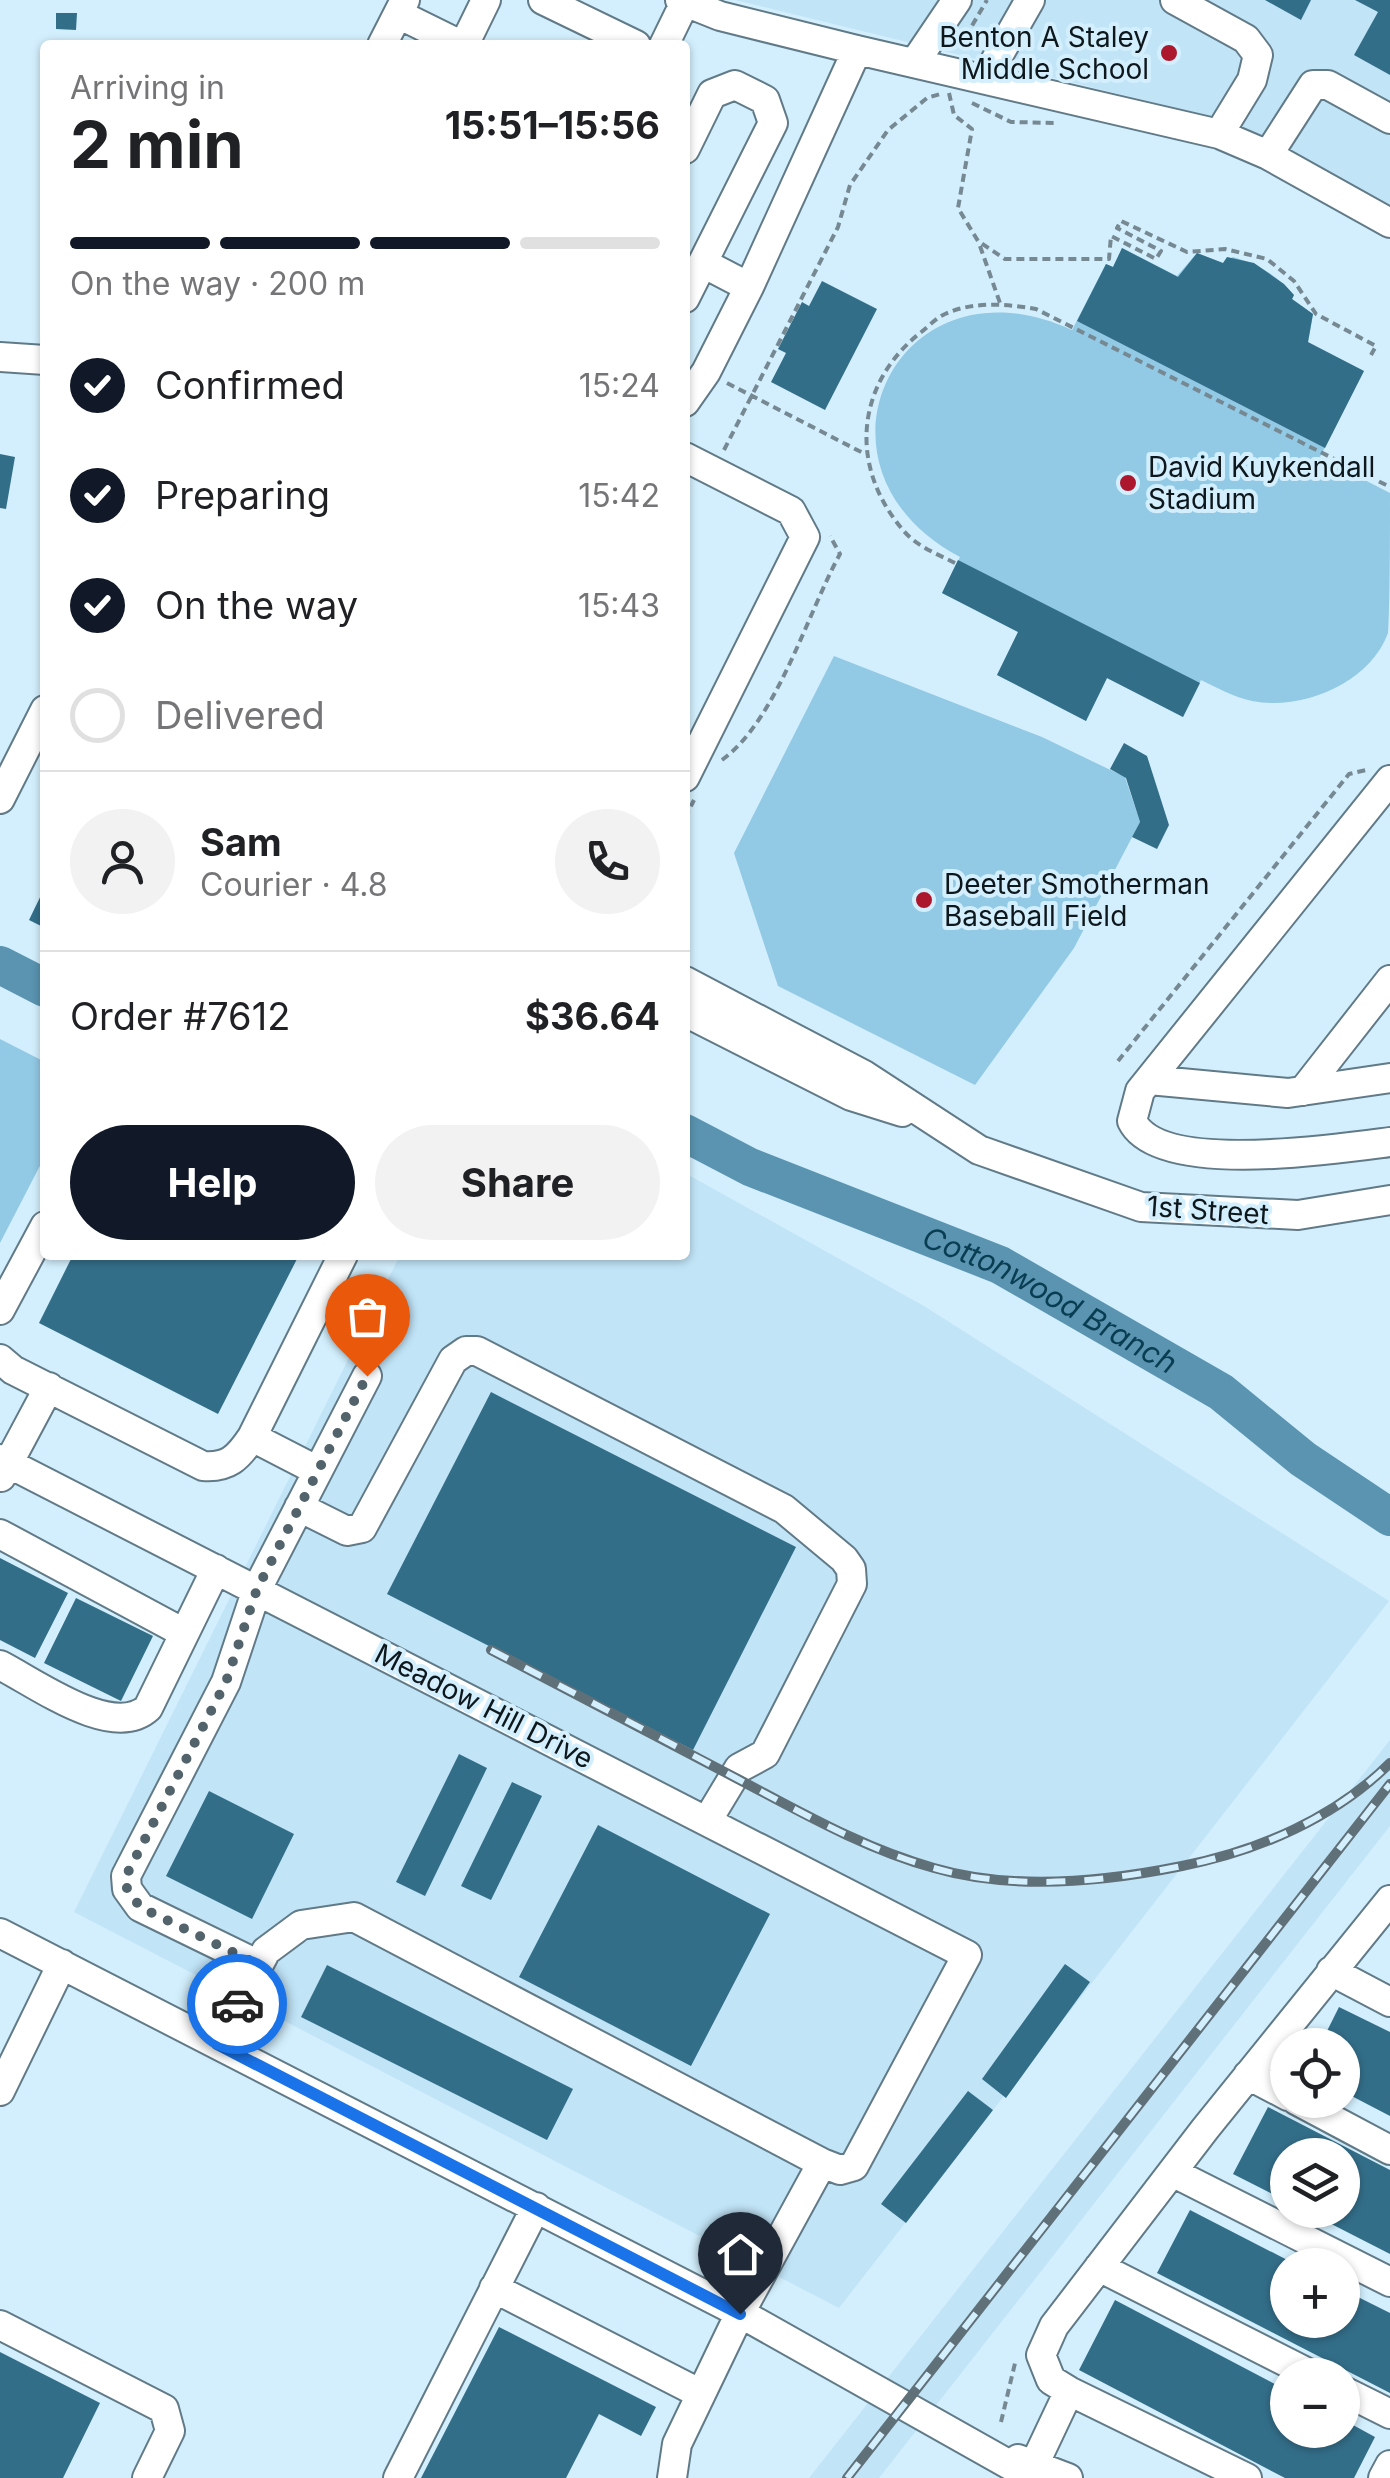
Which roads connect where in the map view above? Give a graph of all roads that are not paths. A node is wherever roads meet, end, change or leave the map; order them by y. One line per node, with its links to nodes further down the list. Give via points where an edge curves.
1 (486, 0): 10 (street)
2 (542, 0): 11 (street)
3 (958, 0): 14 (street)
4 (1030, 0): 15 (street)
5 (1175, 0): 17 (street, via 1246,39 1258,56 1252,80)
6 (682, 1): 12 (street); 13 (street)
7 (402, 7): 8 (street); 9 (street)
8 (385, 40)
9 (454, 40)
10 (465, 40)
11 (626, 40)
12 (666, 40)
13 (858, 50): 14 (street); 22 (street)
14 (914, 62): 15 (street, via 947,81)
15 (986, 77): 17 (street)
16 (1390, 119): 19 (street, via 1328,85 1313,86)
17 (1219, 134): 19 (street)
18 (690, 139): 21 (street, via 712,94 736,86 766,100 773,123)
19 (1268, 155): 20 (street)
20 (1390, 223)
21 (703, 263): 22 (street); 23 (street)
22 (749, 287): 26 (street)
23 (690, 288)
24 (0, 358): 25 (street)
25 (40, 360)
26 (690, 395)
27 (690, 460): 30 (street, via 791,511 805,537)
28 (40, 720): 31 (street)
29 (1386, 772): 36 (street)
30 (690, 787)
31 (0, 799)
32 (1390, 980): 37 (street)
33 (690, 984): 38 (street, 1st Street, via 864,1075)
34 (690, 1015): 38 (street, 1st Street, via 850,1096)
35 (1389, 1077): 37 (street)
36 (1150, 1080): 37 (street); 39 (street, via 1132,1120 1163,1148 1293,1156)
37 (1303, 1091)
38 (923, 1118): 40 (street, 1st Street, via 979,1150 1141,1208 1298,1215)
39 (1390, 1142)
40 (1390, 1200)
41 (40, 1235): 43 (street)
42 (341, 1260): 47 (street)
43 (0, 1310)
44 (0, 1358): 46 (street)
45 (367, 1376): 49 (street)
46 (49, 1387): 47 (street, via 203,1466 230,1463); 48 (street)
47 (252, 1438): 49 (street)
48 (3, 1467): 52 (street, Meadow Hill Drive)
49 (318, 1471): 50 (street)
50 (299, 1507): 53 (street); 56 (street, via 347,1531 362,1528 453,1360 477,1351 784,1508 844,1559 852,1584 765,1754 739,1768)
51 (0, 1534): 54 (street)
52 (216, 1568): 53 (street, Meadow Hill Drive); 54 (street)
53 (257, 1589): 56 (street, Meadow Hill Drive); 60 (street, via 226,1682 126,1876 140,1907)
54 (184, 1633): 55 (street, via 148,1708 127,1720 109,1720)
55 (0, 1665)
56 (707, 1821): 69 (street, Meadow Hill Drive, via 967,1955 854,2166)
57 (1390, 1900): 61 (street)
58 (0, 1933): 59 (street)
59 (62, 1964): 63 (street); 66 (street)
60 (257, 1964): 63 (street); 69 (street, via 301,1925 354,1916)
61 (1332, 1971): 62 (street); 64 (street)
62 (1390, 2002)
63 (217, 2044): 71 (street)
64 (1248, 2074): 65 (street); 70 (street)
65 (1270, 2086)
66 (0, 2092)
67 (1330, 2118): 68 (street)
68 (1390, 2150)
69 (822, 2164): 75 (street)
70 (1172, 2172): 72 (street); 73 (street)
71 (536, 2206): 74 (street); 75 (street)
72 (1099, 2267): 77 (street); 78 (street, via 1054,2326 1041,2356 1051,2380)
73 (1390, 2282)
74 (494, 2288): 79 (street); 85 (street)
75 (740, 2314): 79 (street); 83 (street)
76 (0, 2326): 84 (street, via 164,2409 170,2431)
77 (1278, 2358)
78 (1070, 2391): 83 (street); 88 (street)
79 (701, 2394): 86 (street, via 677,2444)
80 (1360, 2399): 81 (street)
81 (1390, 2414)
82 (1390, 2465): 89 (street)
83 (1034, 2471): 87 (street)
84 (147, 2478)
85 (398, 2478)
86 (672, 2478)
87 (1068, 2478)
88 (1246, 2478)
89 (1383, 2478)

